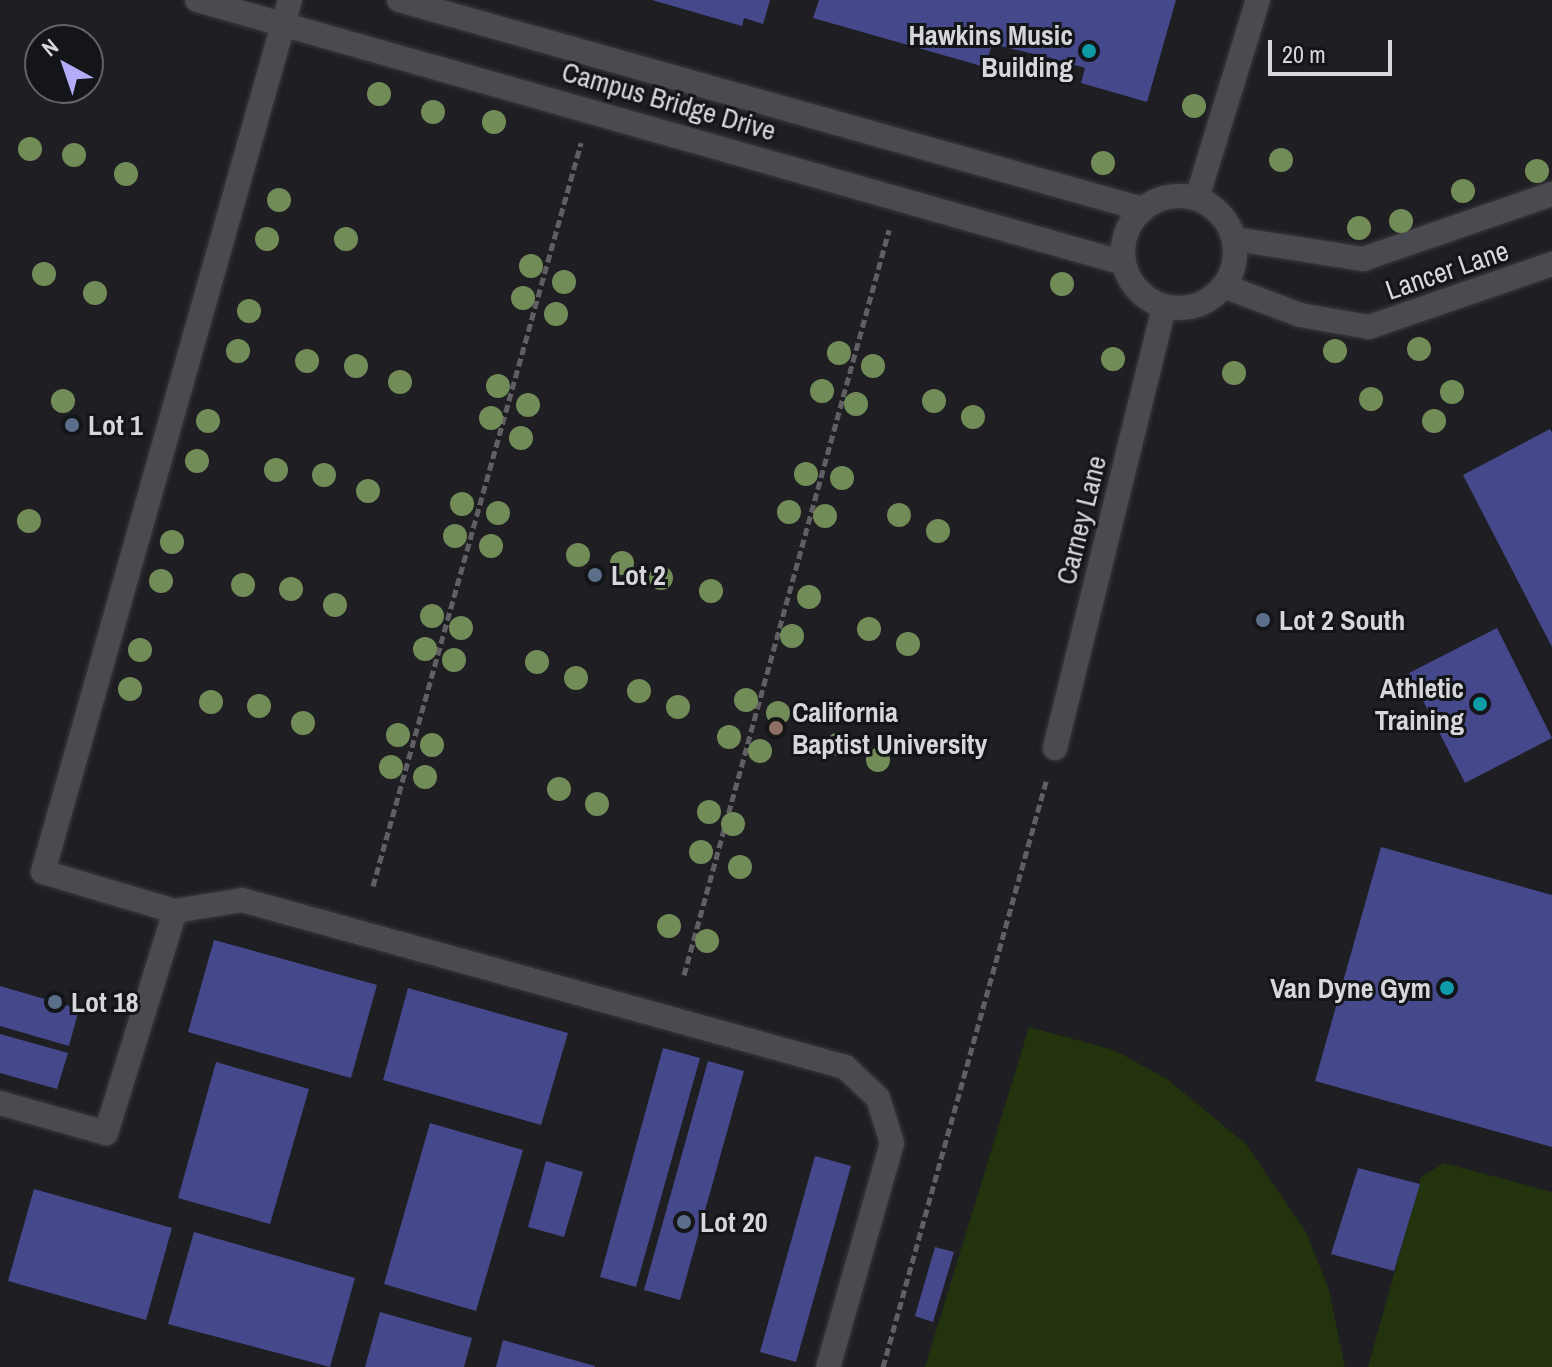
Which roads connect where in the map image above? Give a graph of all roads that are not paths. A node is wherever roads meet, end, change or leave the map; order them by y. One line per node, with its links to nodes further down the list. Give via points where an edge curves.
1 (197, 0): 4 (lane, Campus Bridge Drive)
2 (399, 0): 7 (lane, Campus Bridge Drive)
3 (1258, 0): 6 (lane)
4 (287, 12): 9 (lane, Campus Bridge Drive); 14 (lane, via 43,872)
5 (1552, 194): 8 (lane, Lancer Lane, via 1363,259)
6 (1197, 198): 7 (lane, via 1168,197); 8 (lane, via 1221,214)
7 (1142, 209): 9 (lane, via 1128,228)
8 (1235, 239): 11 (lane)
9 (1124, 263): 12 (lane, via 1138,291)
10 (1552, 264): 11 (lane, Lancer Lane, via 1369,327 1312,319)
11 (1224, 286): 12 (lane, via 1197,306)
12 (1164, 307): 13 (lane, Carney Lane)
13 (1055, 748)
14 (175, 911): 15 (lane, via 106,1133); 16 (lane, via 242,900 845,1067 864,1080 890,1121 892,1143)
15 (0, 1103)
16 (828, 1367)

